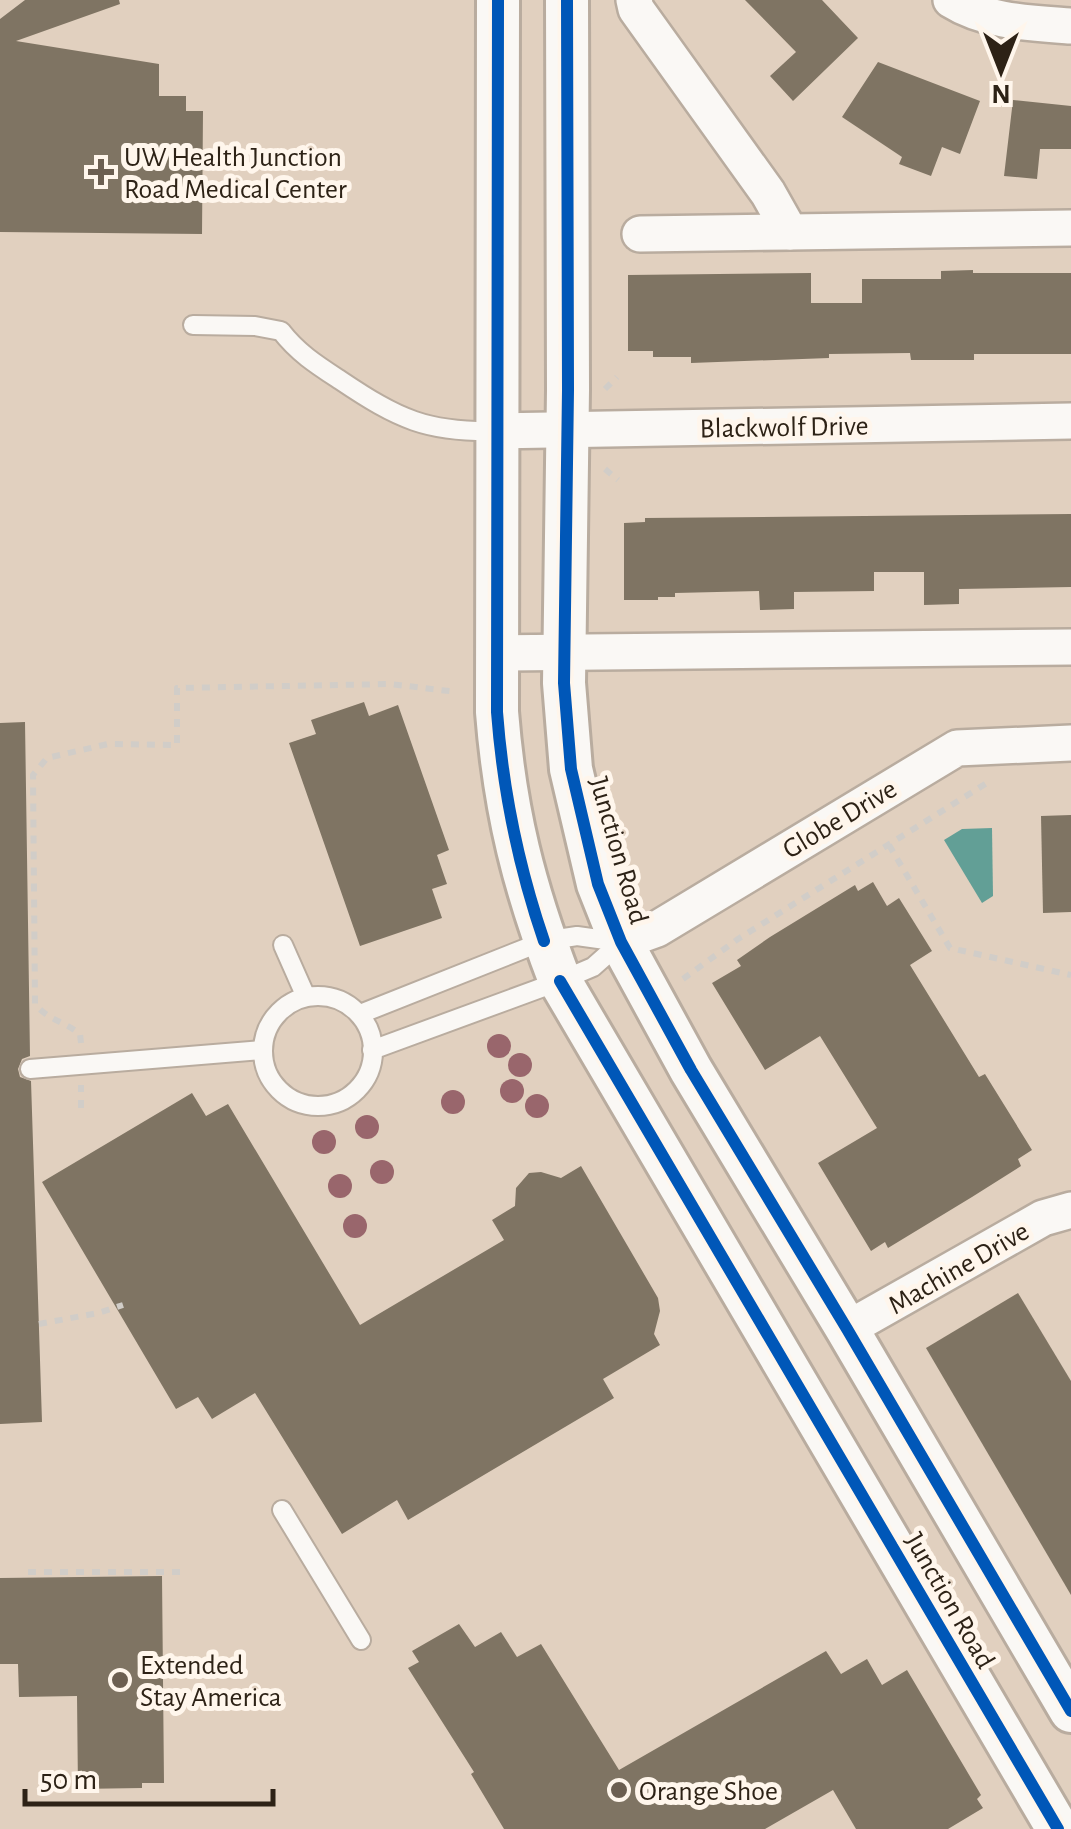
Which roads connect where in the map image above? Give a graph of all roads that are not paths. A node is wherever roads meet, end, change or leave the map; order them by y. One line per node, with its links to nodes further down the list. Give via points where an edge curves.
1 (498, 0): 12 (street, Junction Road)
2 (567, 0): 11 (street, Junction Road)
3 (634, 0): 7 (street)
4 (951, 0): 5 (street, via 968,11)
5 (1049, 17)
6 (1071, 228): 7 (street)
7 (790, 232): 8 (street)
8 (640, 234)
9 (193, 324): 12 (lane, via 282,331 298,353 388,412 459,432)
10 (1071, 422): 11 (street, Blackwolf Drive)
11 (568, 430): 12 (street, Blackwolf Drive); 15 (street, Junction Road)
12 (498, 431): 14 (street, Junction Road)
13 (1071, 647): 15 (street)
14 (496, 652): 15 (street); 17 (street, Junction Road, via 502,775)
15 (565, 652): 18 (street, Junction Road, via 571,768 598,884)
16 (1071, 743): 18 (street, Globe Drive, via 957,748 657,929)
17 (544, 940): 18 (lane); 20 (street, Junction Road); 22 (lane)
18 (621, 942): 20 (lane, via 593,967); 27 (street, Junction Road, via 690,1070)
19 (283, 945): 21 (lane)
20 (560, 981): 24 (lane); 31 (street, Junction Road)
21 (306, 998): 22 (lane, via 338,1000); 23 (lane, via 276,1015)
22 (360, 1014): 24 (lane)
23 (262, 1050): 24 (lane, via 265,1069 284,1095 320,1106 361,1085); 25 (lane)
24 (372, 1050)
25 (30, 1069)
26 (1071, 1210): 27 (street, Machine Drive, via 1043,1218)
27 (848, 1329): 30 (street, Junction Road)
28 (282, 1510): 29 (lane)
29 (360, 1640)
30 (1071, 1711)
31 (1058, 1829)

